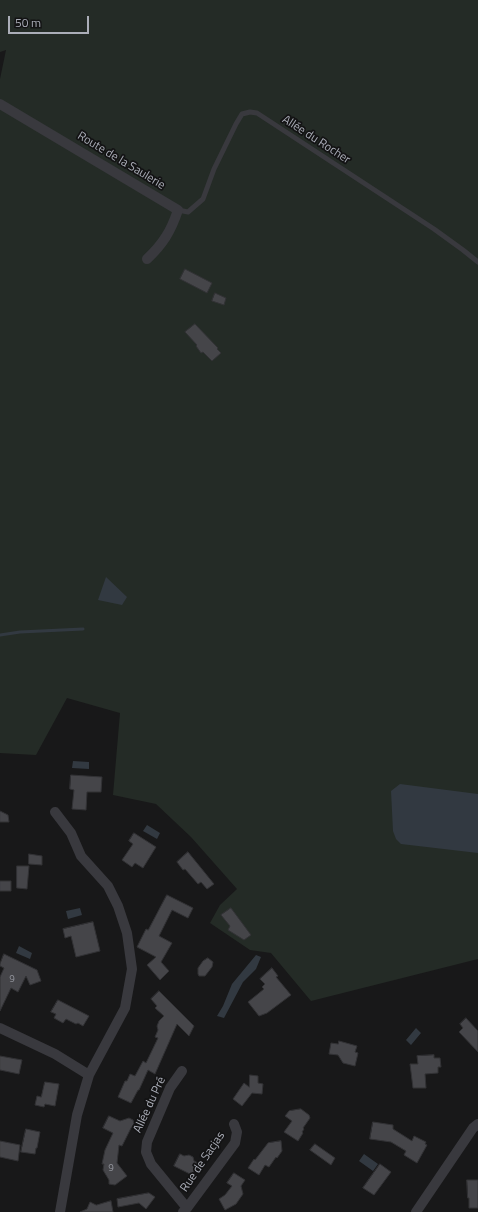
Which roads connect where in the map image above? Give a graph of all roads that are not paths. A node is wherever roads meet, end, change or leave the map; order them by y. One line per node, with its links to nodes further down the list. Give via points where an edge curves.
1 (0, 104): 2 (street, Route de la Saulerie)
2 (178, 210): 3 (street, via 172,228); 4 (lane, Allée du Rocher, via 188,212 203,199 214,170 242,114 257,113 434,229)
3 (147, 259)
4 (478, 262)
5 (55, 812): 8 (street, via 71,833 81,856 108,886 118,906 127,933 132,969 125,1008)
6 (0, 1028): 8 (street, via 55,1054)
7 (182, 1071): 11 (street, Allée du Pré, via 170,1088 147,1142 146,1152 150,1164)
8 (89, 1075): 12 (street, via 77,1115)
9 (234, 1124): 11 (street, Rue de Sacjas, via 238,1132 235,1143)
10 (478, 1124): 13 (street)
11 (185, 1210)
12 (60, 1212)
13 (416, 1212)

